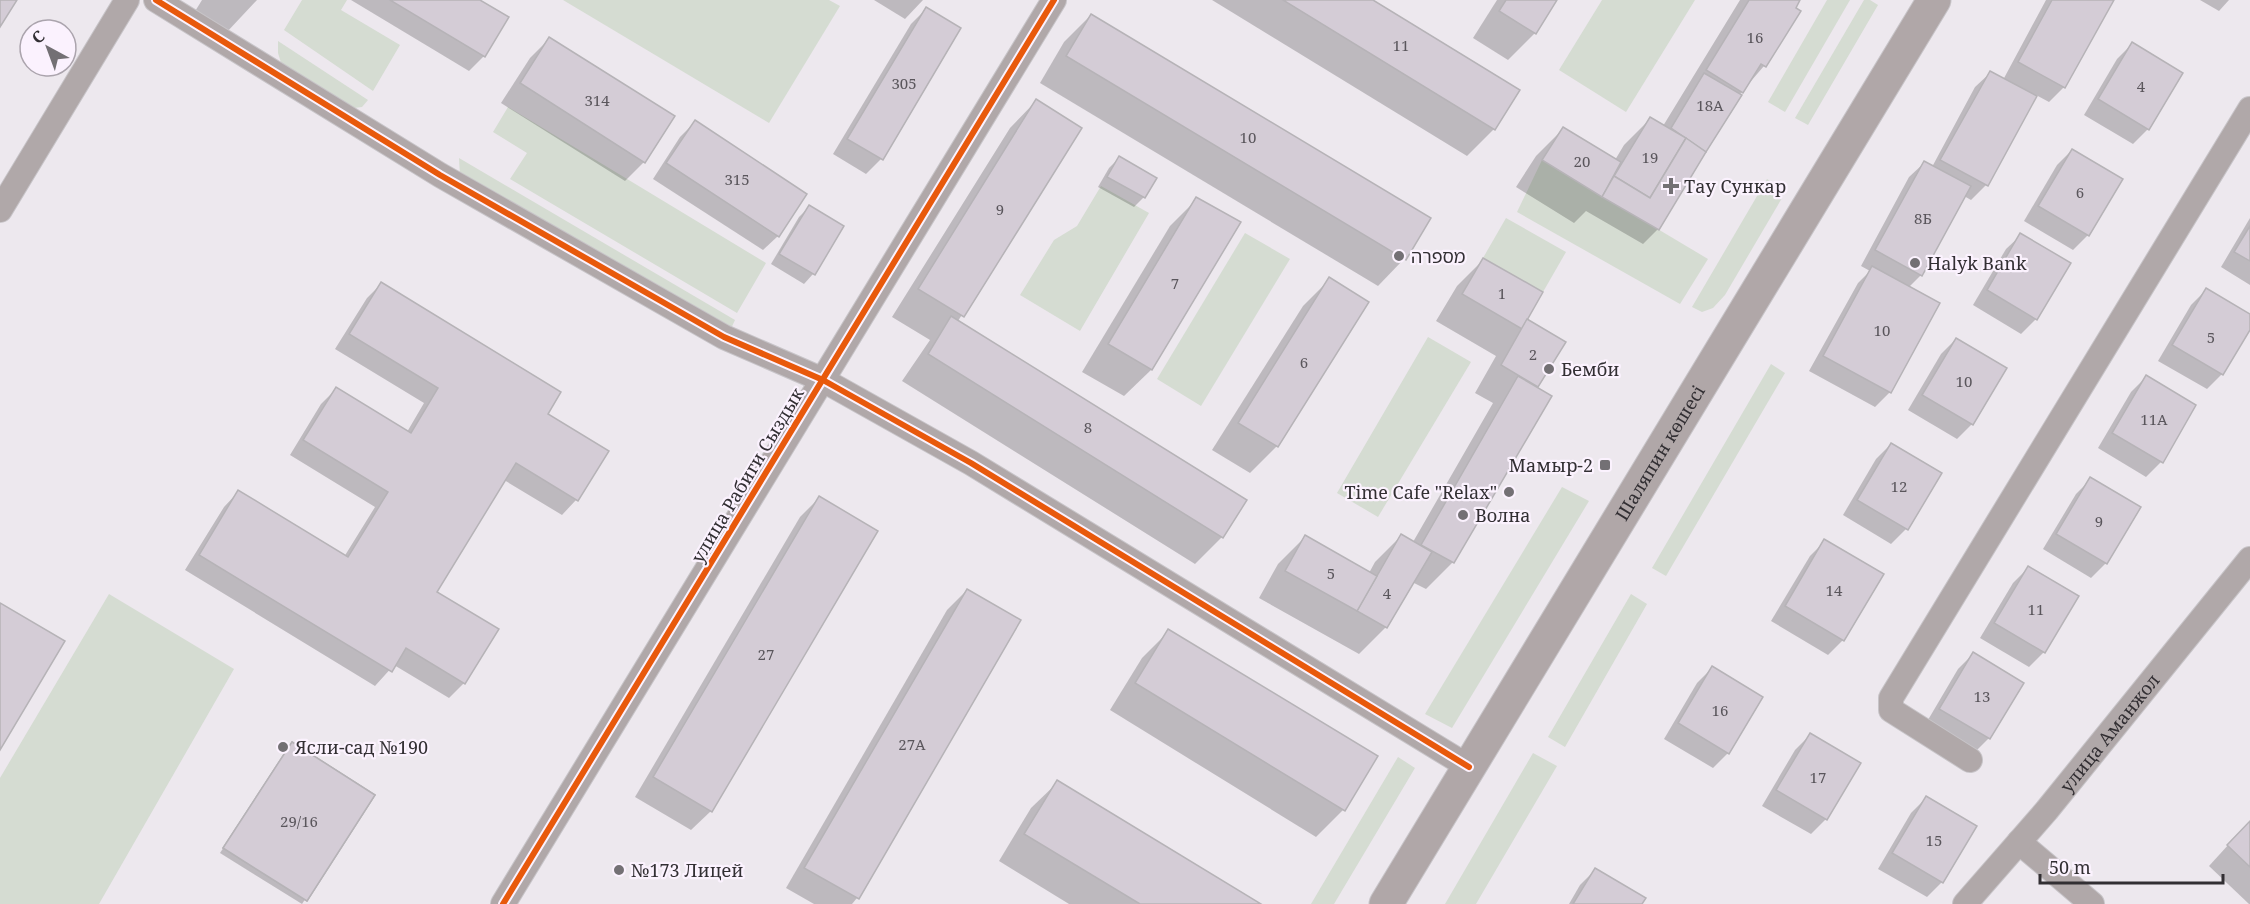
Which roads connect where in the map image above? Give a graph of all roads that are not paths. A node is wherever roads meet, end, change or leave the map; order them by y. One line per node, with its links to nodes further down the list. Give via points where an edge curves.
1 (127, 0): 6 (street)
2 (156, 0): 7 (street, via 440,175 714,331)
3 (1054, 0): 7 (street, улица Рабиги Сыздык)
4 (1934, 0): 10 (main road, Шаляпин көшесі)
5 (2250, 109): 9 (street, via 1891,698 1891,710)
6 (0, 210)
7 (823, 380): 10 (street, via 971,463); 12 (street, улица Рабиги Сыздык)
8 (2250, 559): 11 (street, улица Аманжол)
9 (1970, 760)
10 (1469, 767): 13 (main road, Шаляпин көшесі)
11 (2019, 842): 14 (street, улица Аманжол); 15 (street)
12 (503, 904)
13 (1386, 904)
14 (1965, 904)
15 (2092, 904)

